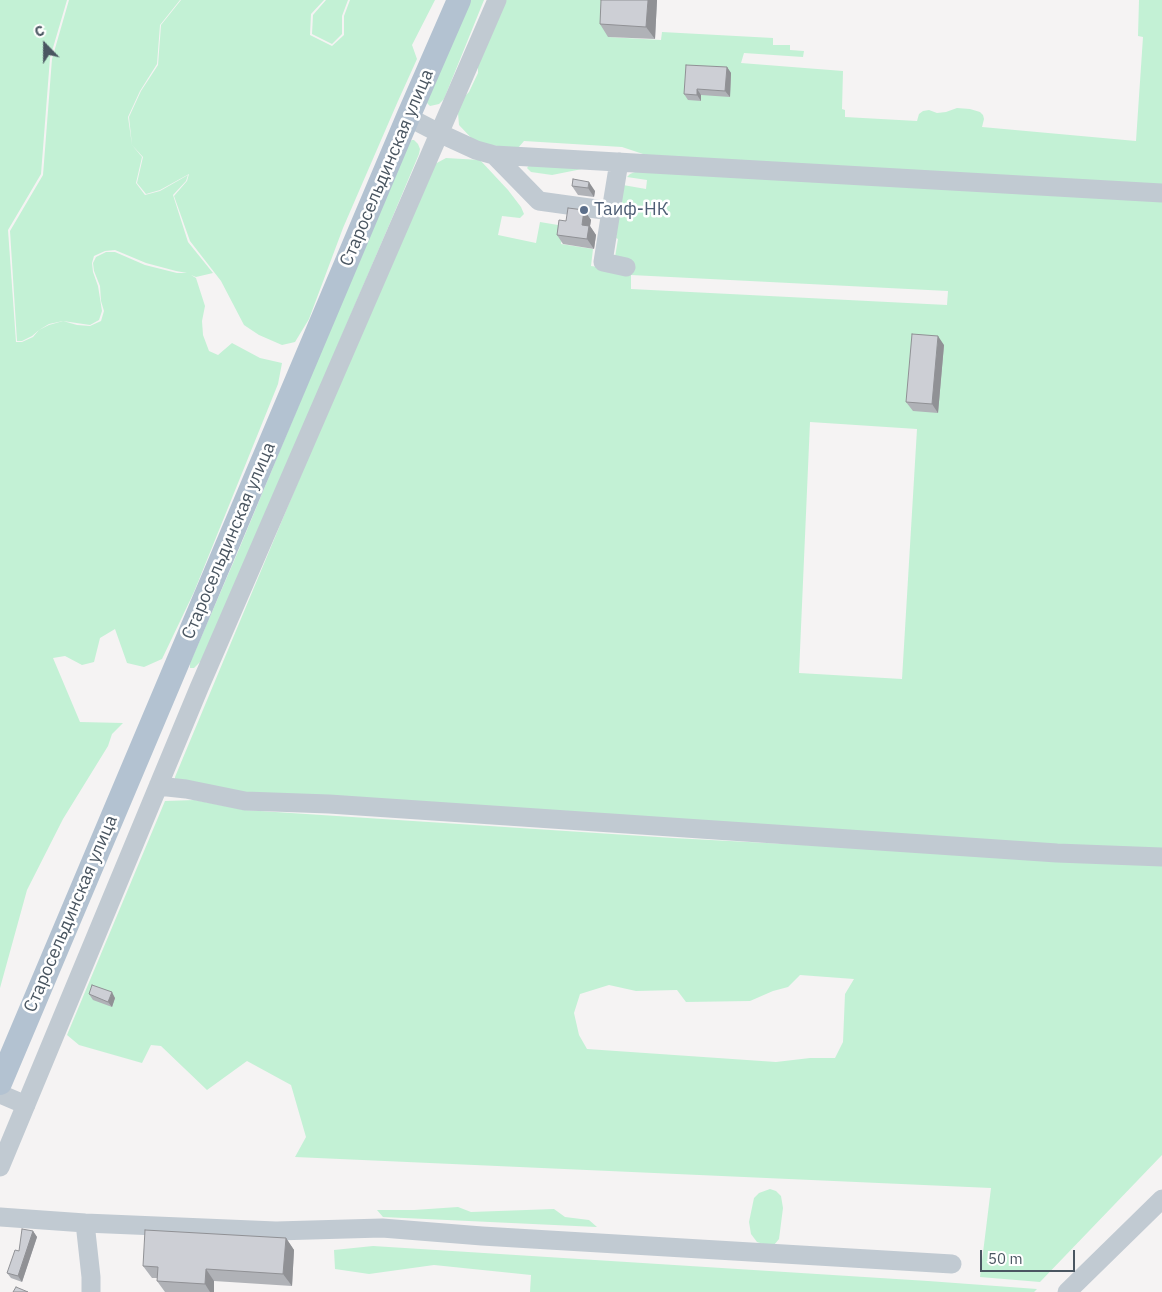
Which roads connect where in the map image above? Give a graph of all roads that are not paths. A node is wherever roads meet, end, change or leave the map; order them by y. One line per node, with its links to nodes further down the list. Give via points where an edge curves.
1 (459, 0): 3 (main road, Старосельдинская улица)
2 (497, 0): 4 (street)
3 (408, 117): 4 (street); 12 (main road, Старосельдинская улица)
4 (439, 133): 5 (street, via 476,150); 10 (street)
5 (494, 154): 6 (street); 8 (street, via 539,201)
6 (619, 162): 7 (street); 8 (street)
7 (1162, 194)
8 (612, 211): 9 (street, via 603,262)
9 (626, 267)
10 (158, 786): 11 (street, via 245,801); 14 (street)
11 (1162, 857)
12 (0, 1083)
13 (0, 1094): 14 (street)
14 (26, 1104): 15 (street)
15 (0, 1167)
16 (1162, 1199): 21 (street)
17 (0, 1217): 18 (street)
18 (85, 1223): 19 (street, via 276,1231 382,1228); 20 (street)
19 (952, 1264)
20 (91, 1292)
21 (1067, 1292)

